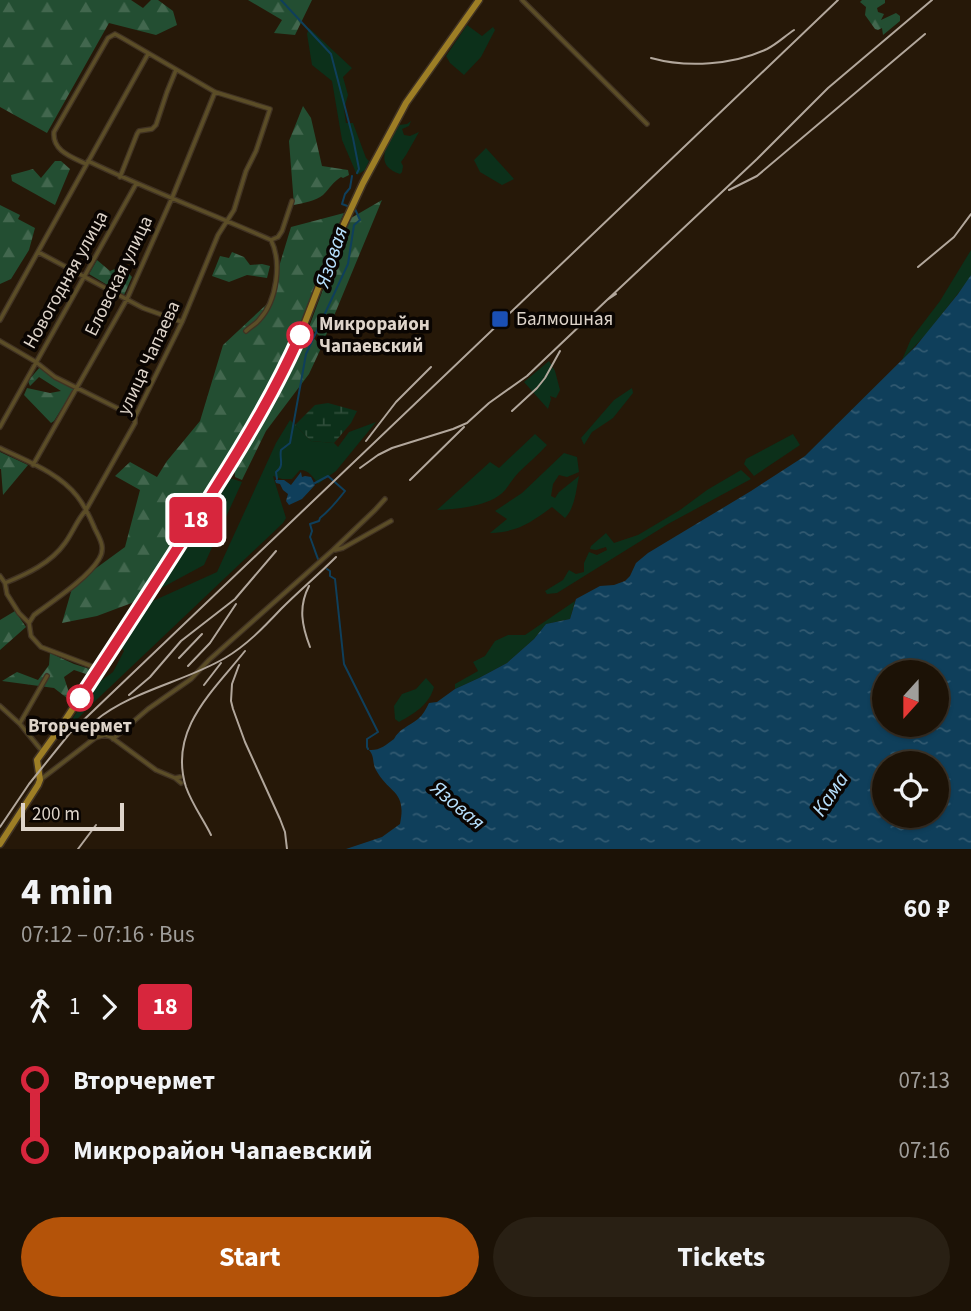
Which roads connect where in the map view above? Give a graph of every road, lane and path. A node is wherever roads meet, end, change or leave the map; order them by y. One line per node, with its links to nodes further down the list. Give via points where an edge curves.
1 (479, 0): 34 (main road, via 407,103 356,197 286,368 263,410)
2 (522, 0): 6 (street)
3 (148, 54): 4 (street); 7 (street); 7 (street, via 115,34 108,38 54,132 58,148)
4 (177, 69): 5 (street); 8 (street, via 156,125 139,131)
5 (215, 92): 10 (street, Еловская улица); 12 (street, улица Чапаева, via 270,109 234,210)
6 (647, 124)
7 (87, 163): 8 (street); 14 (street)
8 (120, 177): 9 (street)
9 (135, 184): 10 (street); 15 (street, Новогодняя улица)
10 (172, 198): 12 (street); 16 (street, Еловская улица)
11 (292, 201): 13 (street, via 282,231)
12 (226, 220): 13 (street); 18 (street, улица Чапаева)
13 (271, 240): 19 (street, via 276,281 271,302 261,319)
14 (38, 252): 15 (street); 17 (street)
15 (84, 276): 16 (street); 21 (street, Новогодняя улица)
16 (127, 299): 18 (street); 22 (street, Еловская улица)
17 (0, 320)
18 (182, 322): 23 (street, улица Чапаева)
19 (246, 331)
20 (0, 341): 21 (street)
21 (36, 362): 22 (street); 24 (street, Новогодняя улица)
22 (78, 388): 23 (street); 26 (street, Еловская улица)
23 (135, 417): 28 (street, улица Чапаева)
24 (0, 426)
25 (0, 448): 26 (street)
26 (33, 465): 28 (street, via 56,476)
27 (384, 499): 30 (street)
28 (86, 510): 32 (street, улица Чапаева, via 55,554 32,572); 33 (street, via 103,544 99,560)
29 (391, 521): 30 (street)
30 (333, 550): 38 (street, via 195,675)
31 (0, 576): 32 (street)
32 (5, 583): 33 (street, via 7,594)
33 (29, 623): 34 (street, via 31,636 41,647)
34 (99, 669): 39 (main road)
35 (47, 676): 37 (street)
36 (0, 706): 37 (street)
37 (20, 724): 39 (street)
38 (113, 739): 40 (street, via 105,735 96,738); 41 (street)
39 (42, 751): 40 (main road, via 36,764)
40 (40, 780): 42 (main road)
41 (181, 783)
42 (0, 844)

